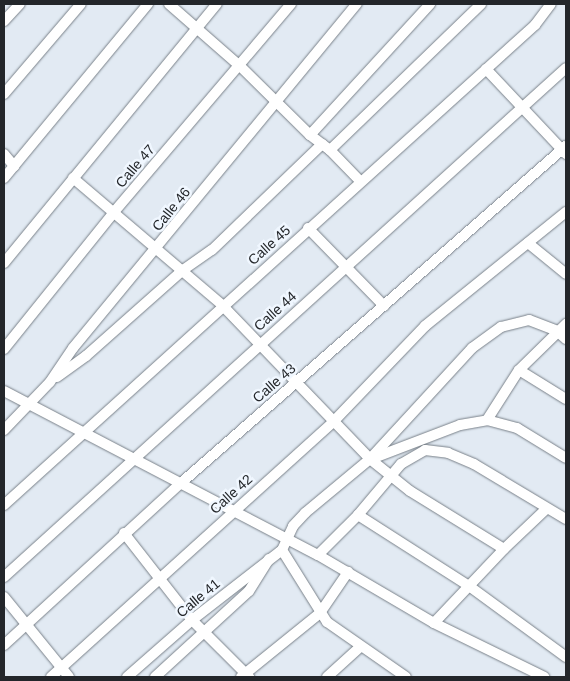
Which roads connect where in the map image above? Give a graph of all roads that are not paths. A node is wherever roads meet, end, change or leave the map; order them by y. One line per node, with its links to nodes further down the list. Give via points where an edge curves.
1 (20, 4): 11 (street)
2 (81, 4): 16 (street)
3 (148, 4): 23 (street)
4 (169, 4): 12 (street)
5 (217, 4): 12 (street)
6 (291, 4): 13 (street, Calle 47)
7 (357, 4): 17 (street, Calle 46)
8 (430, 4): 19 (street)
9 (481, 4): 20 (street)
10 (551, 4): 15 (street, Calle 45, via 535,25)
11 (4, 21)
12 (196, 29): 13 (street); 25 (street)
13 (241, 67): 17 (street); 27 (street, Calle 47)
14 (566, 68): 18 (street, Calle 44)
15 (486, 69): 18 (street); 26 (street, Calle 45)
16 (4, 94)
17 (277, 102): 19 (street); 31 (street, Calle 46)
18 (521, 109): 21 (street); 33 (street, Calle 44)
19 (310, 135): 20 (street)
20 (326, 146): 26 (street); 34 (street, via 212,250)
21 (565, 150): 37 (street, Calle 43)
22 (4, 154): 23 (street)
23 (14, 166): 24 (street)
24 (4, 178)
25 (74, 178): 27 (street); 32 (street)
26 (360, 181): 29 (street, Calle 45)
27 (114, 212): 31 (street); 42 (street, Calle 47)
28 (566, 214): 30 (street, Calle 42)
29 (308, 228): 33 (street); 36 (street, Calle 45)
30 (528, 243): 35 (street); 50 (street, Calle 42, via 425,326)
31 (157, 248): 34 (street); 45 (street, Calle 46, via 73,348)
32 (4, 263)
33 (346, 266): 37 (street); 41 (street, Calle 44)
34 (183, 270): 36 (street); 45 (street, via 86,356)
35 (566, 274)
36 (222, 305): 41 (street); 52 (street, Calle 45)
37 (384, 306): 44 (street, Calle 43)
38 (566, 324): 39 (street)
39 (557, 331): 40 (street); 43 (street); 55 (street, via 529,320 501,327 472,348)
40 (566, 339)
41 (259, 344): 44 (street); 53 (street, Calle 44)
42 (4, 349)
43 (519, 370): 47 (street); 49 (street)
44 (297, 381): 50 (street); 57 (street, Calle 43)
45 (50, 382): 48 (street, Calle 46)
46 (4, 390): 48 (street)
47 (566, 399)
48 (30, 405): 51 (street, Calle 46); 52 (street)
49 (487, 420): 54 (street, via 517,428); 55 (street, via 460,425)
50 (334, 421): 55 (street); 60 (street, Calle 42)
51 (4, 430)
52 (81, 432): 53 (street); 58 (street, Calle 45)
53 (134, 457): 57 (street); 70 (street, Calle 44)
54 (566, 458)
55 (370, 459): 56 (street); 64 (street, via 305,513)
56 (390, 475): 59 (street, via 415,454 435,449 474,464); 61 (street); 65 (street)
57 (181, 483): 60 (street); 63 (street, Calle 43)
58 (4, 505)
59 (547, 508): 62 (street); 65 (street)
60 (233, 511): 64 (street); 69 (street, Calle 42)
61 (358, 515): 66 (street); 71 (street)
62 (566, 519)
63 (124, 534): 69 (street); 76 (street, Calle 43)
64 (283, 545): 66 (street); 67 (street, Calle 41); 73 (street)
65 (504, 548): 71 (street)
66 (318, 554): 68 (street)
67 (269, 558): 74 (street, Calle 41); 77 (street, via 249,592)
68 (348, 572): 73 (street); 75 (street)
69 (161, 576): 74 (street); 81 (street, Calle 42)
70 (4, 577)
71 (469, 586): 75 (street); 80 (street)
72 (4, 597): 76 (street)
73 (320, 613): 79 (street); 82 (street)
74 (192, 620): 77 (street); 86 (street, Calle 41)
75 (434, 623): 89 (street)
76 (27, 626): 78 (street, Calle 43); 81 (street)
77 (206, 632): 82 (street); 87 (street)
78 (4, 646)
79 (360, 647): 83 (street); 88 (street)
80 (566, 657)
81 (62, 668): 84 (street, Calle 42); 85 (street)
82 (245, 676)
83 (402, 676)
84 (51, 677)
85 (69, 677)
86 (127, 677)
87 (155, 677)
88 (327, 677)
89 (544, 677)

